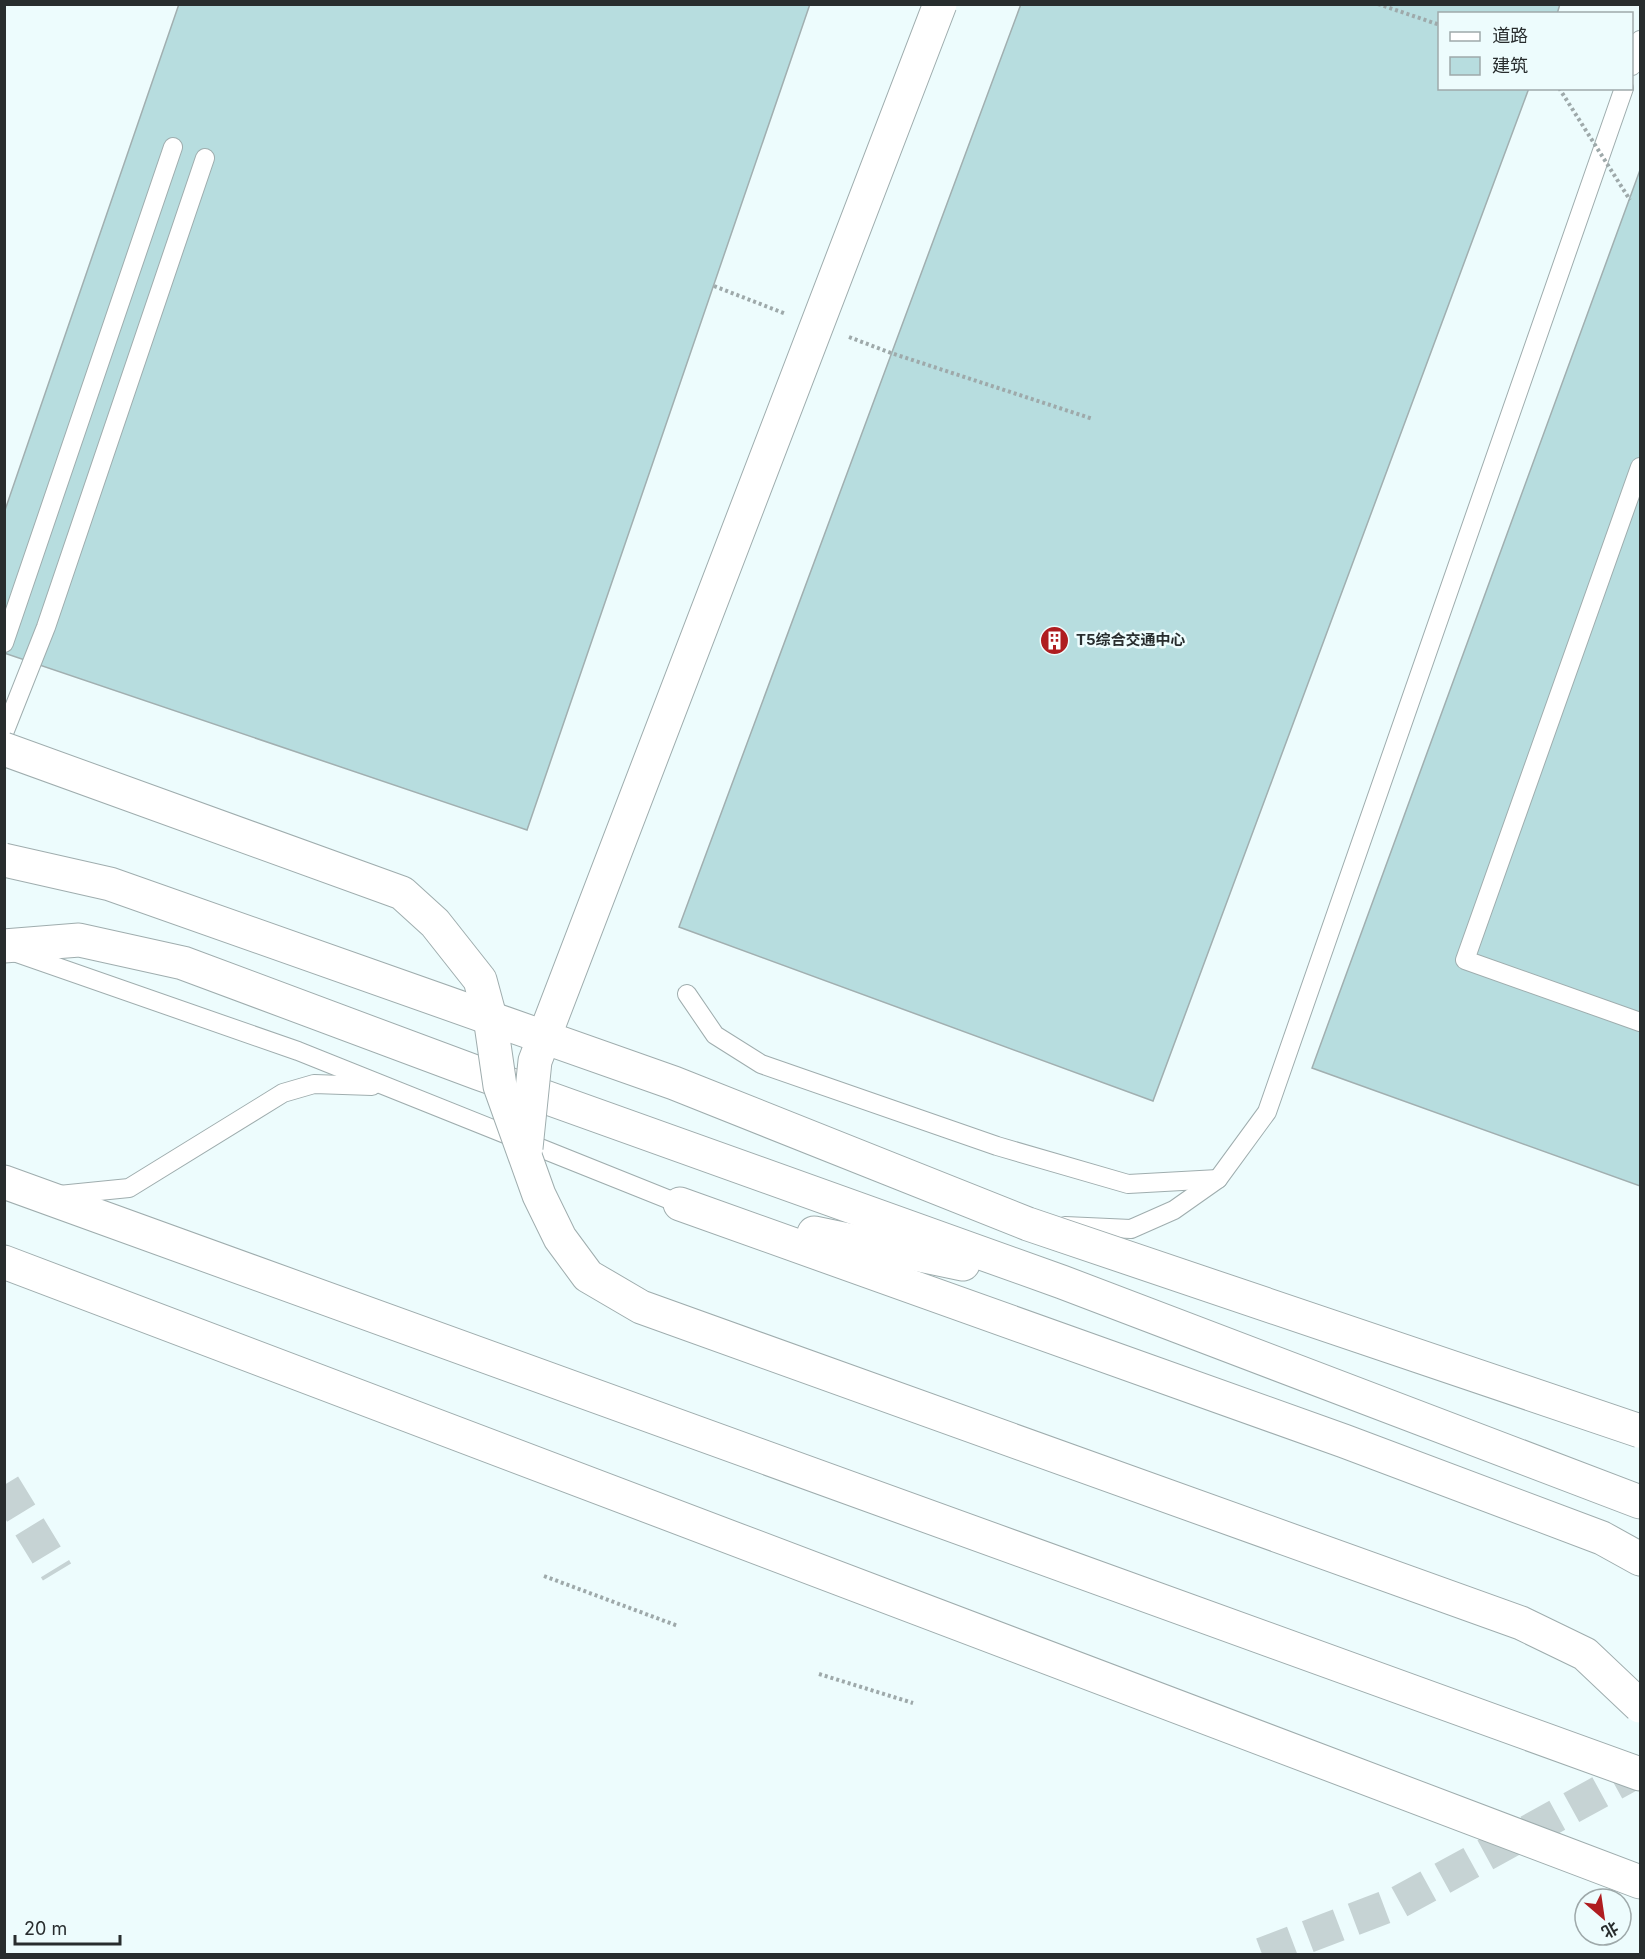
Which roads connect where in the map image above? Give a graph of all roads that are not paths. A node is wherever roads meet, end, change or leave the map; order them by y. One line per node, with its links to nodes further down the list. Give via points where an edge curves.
1 (940, 4): 16 (street, bridge, via 535,1061)
2 (1640, 44): 3 (lane)
3 (1633, 63)
4 (1623, 90): 17 (lane, via 1267,1112)
5 (172, 147): 8 (lane)
6 (205, 158): 9 (lane, via 46,627)
7 (1641, 467): 14 (lane, via 1465,960)
8 (4, 643)
9 (4, 733)
10 (4, 749): 16 (street, bridge, via 402,893 435,923 480,980 500,1086)
11 (4, 860): 21 (street, bridge, via 110,884 662,1079)
12 (4, 947): 15 (lane); 23 (street, via 79,940 183,963)
13 (687, 994): 17 (lane, via 715,1035 761,1064 998,1146 1128,1184)
14 (1641, 1022)
15 (386, 1086): 19 (lane, via 314,1084 283,1093 129,1188); 20 (lane)
16 (525, 1159): 27 (street, bridge, via 560,1238 588,1276 641,1307 1521,1623 1585,1654)
17 (1218, 1179): 21 (lane, via 1174,1210 1131,1229)
18 (4, 1182): 19 (street)
19 (43, 1196): 28 (street)
20 (680, 1204): 23 (street, via 886,1250); 26 (street, via 1344,1442 1602,1538)
21 (1028, 1224): 24 (street, bridge)
22 (4, 1262): 29 (street)
23 (1062, 1282): 25 (street)
24 (1641, 1431)
25 (1641, 1502)
26 (1641, 1558)
27 (1641, 1706)
28 (1641, 1774)
29 (1641, 1882)

